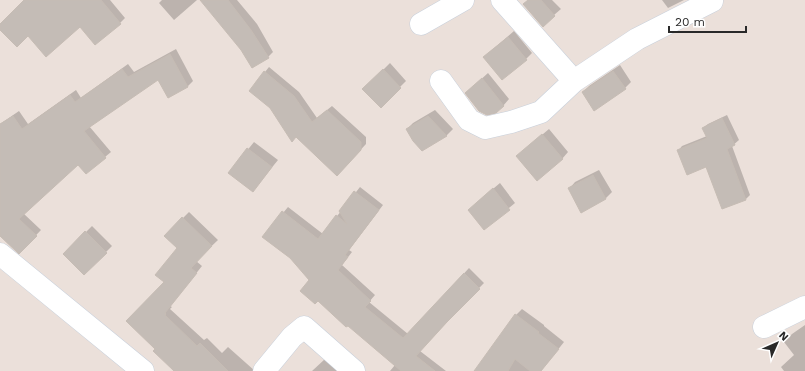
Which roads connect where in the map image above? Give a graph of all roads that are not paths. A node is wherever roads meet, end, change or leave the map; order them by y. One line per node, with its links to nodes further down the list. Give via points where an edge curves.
1 (463, 0): 4 (street)
2 (502, 0): 6 (street)
3 (712, 0): 6 (street, via 638,39)
4 (421, 24)
5 (441, 81): 6 (street, via 469,120 485,128 541,112)
6 (574, 81)
7 (0, 254): 10 (street)
8 (805, 307): 9 (street)
9 (764, 327)
10 (143, 371)
11 (264, 371): 12 (street, via 292,337 304,327)
12 (354, 371)

